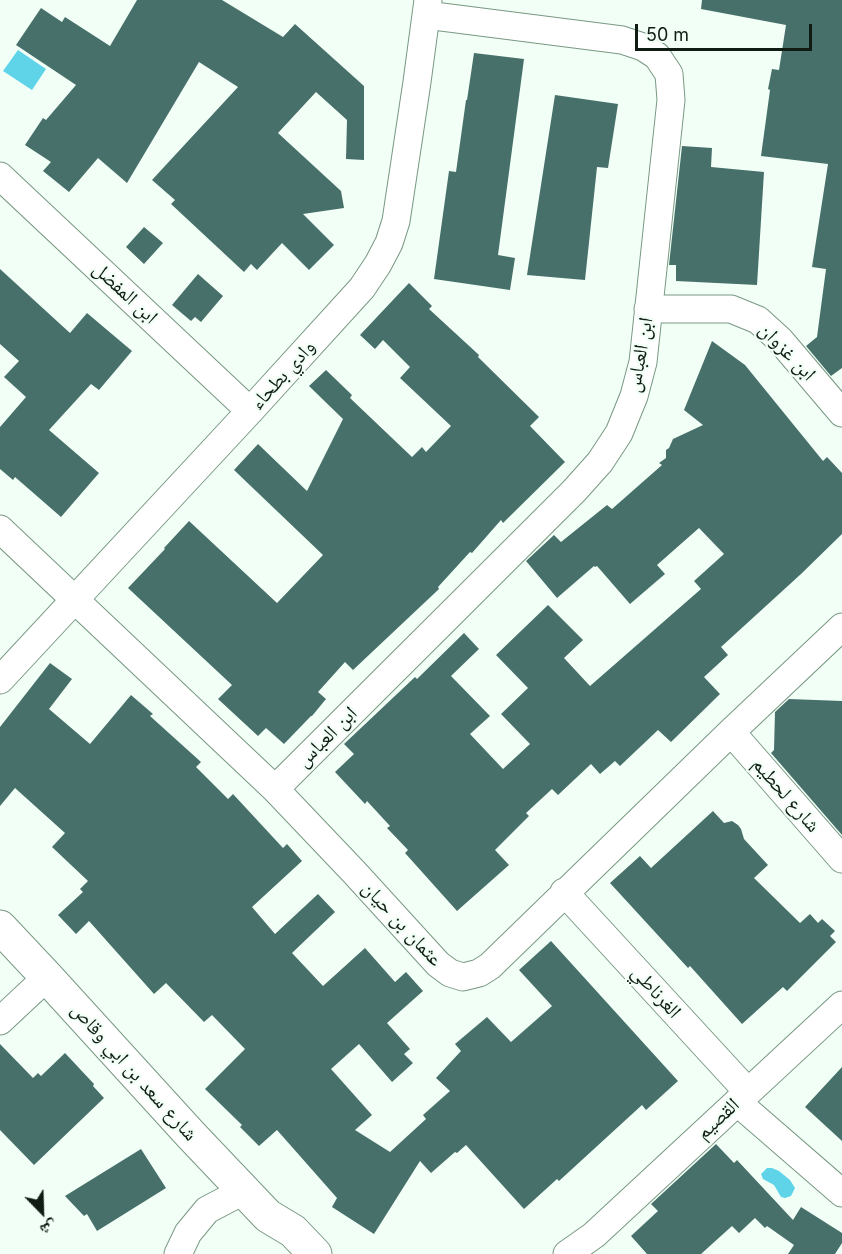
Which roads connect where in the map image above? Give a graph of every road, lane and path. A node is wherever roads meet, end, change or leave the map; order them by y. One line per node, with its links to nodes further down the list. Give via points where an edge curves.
1 (427, 8): 3 (street, ابن العباس, via 622,40 657,56 669,74 671,100); 4 (street, وادي بطحاء, via 402,192 389,243 362,288)
2 (0, 176): 4 (street, ابن المفضل)
3 (648, 309): 5 (street, ابن غزوان, via 731,309 758,320); 11 (street, ابن العباس, via 643,362 634,396 619,433 600,462)
4 (250, 411): 7 (street, وادي بطحاء)
5 (842, 412)
6 (0, 529): 7 (street, عثمان بن حيان)
7 (75, 599): 9 (street, وادي بطحاء); 11 (street, عثمان بن حيان)
8 (842, 627): 10 (street, عثمان بن حيان)
9 (0, 680)
10 (730, 732): 12 (street, شارع لحطيم); 13 (street, عثمان بن حيان)
11 (275, 789): 13 (street, عثمان بن حيان, via 450,973 463,977 490,966)
12 (842, 859)
13 (564, 892): 18 (street, الغرناطي)
14 (0, 927): 15 (street, شارع سعد بن ابي وقاص)
15 (47, 977): 17 (street); 19 (street, شارع سعد بن ابي وقاص)
16 (842, 1005): 18 (street, القصيم)
17 (0, 1021)
18 (742, 1097): 20 (street, الغرناطي); 22 (street, القصيم)
19 (245, 1190): 21 (street, شارع سعد بن ابي وقاص); 23 (street, via 207,1210 188,1233)
20 (842, 1193)
21 (268, 1216): 24 (street, شارع سعد بن ابي وقاص); 25 (street, شارع سعد بن ابي وقاص, via 293,1232)
22 (587, 1244): 26 (street, القصيم)
23 (178, 1254)
24 (288, 1254)
25 (315, 1254)
26 (567, 1254)

